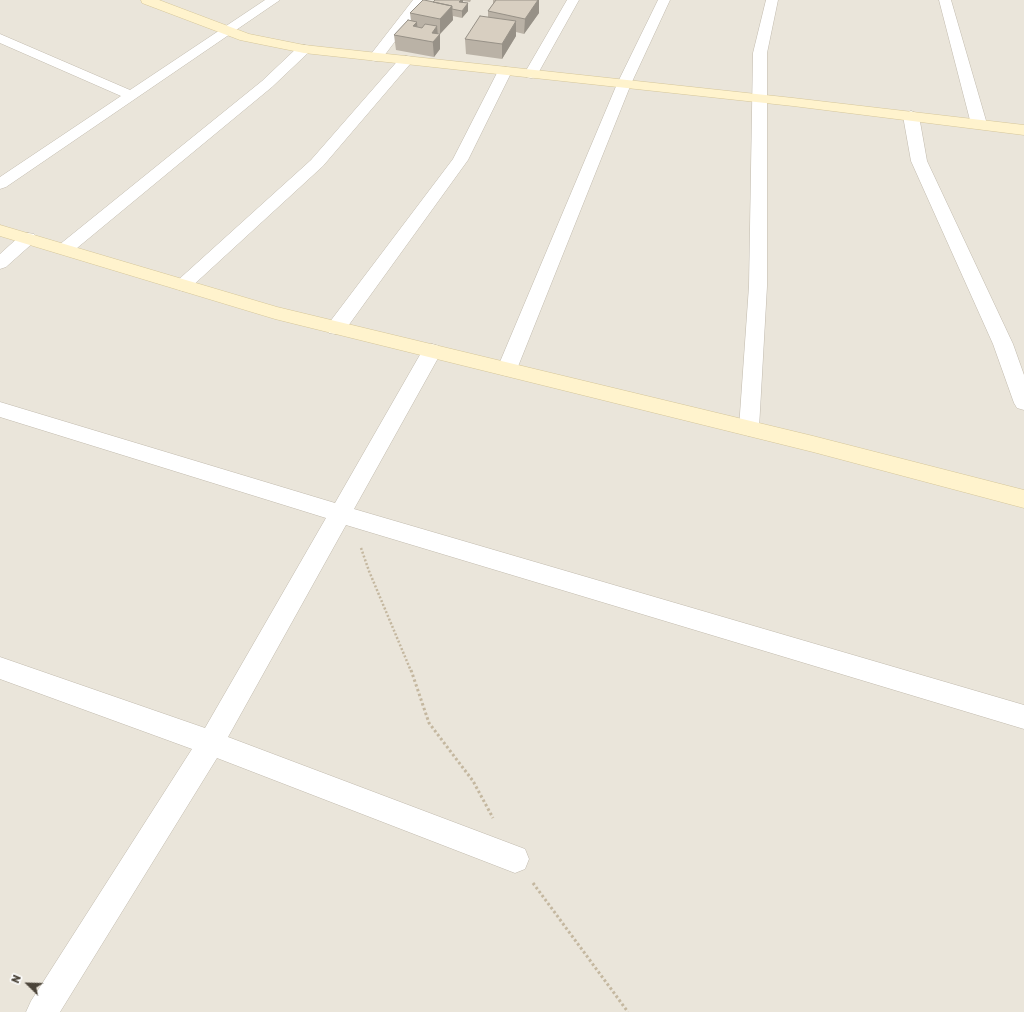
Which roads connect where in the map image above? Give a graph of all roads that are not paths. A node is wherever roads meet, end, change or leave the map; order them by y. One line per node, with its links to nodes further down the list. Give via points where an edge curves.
1 (149, 0): 8 (street)
2 (274, 0): 8 (street)
3 (420, 0): 11 (street)
4 (573, 0): 14 (street)
5 (664, 0): 15 (street)
6 (772, 0): 17 (street, via 760,53)
7 (945, 0): 19 (street)
8 (227, 30): 10 (street); 16 (street)
9 (0, 38): 16 (street)
10 (304, 49): 11 (street); 24 (street, via 267,84)
11 (376, 57): 12 (street)
12 (406, 60): 13 (street); 26 (street, via 317,163)
13 (505, 71): 14 (street); 27 (street, via 460,160)
14 (532, 74): 15 (street)
15 (624, 84): 17 (street); 29 (street)
16 (130, 95): 21 (street)
17 (759, 99): 18 (street); 32 (street, via 758,286)
18 (911, 116): 19 (street); 30 (street, via 919,161 1003,344)
19 (979, 124): 20 (street)
20 (1024, 130)
21 (0, 184)
22 (0, 230): 23 (street)
23 (28, 238): 24 (street); 25 (street)
24 (65, 249): 26 (street)
25 (0, 262)
26 (183, 285): 27 (street)
27 (336, 328): 28 (street)
28 (432, 351): 29 (street); 34 (street)
29 (507, 369): 32 (street)
30 (1024, 403)
31 (0, 409): 34 (street)
32 (749, 428): 33 (street)
33 (1024, 499)
34 (339, 514): 36 (street); 37 (street)
35 (0, 668): 37 (street)
36 (1024, 717)
37 (211, 743): 38 (street); 39 (street)
38 (515, 859)
39 (42, 1012)

